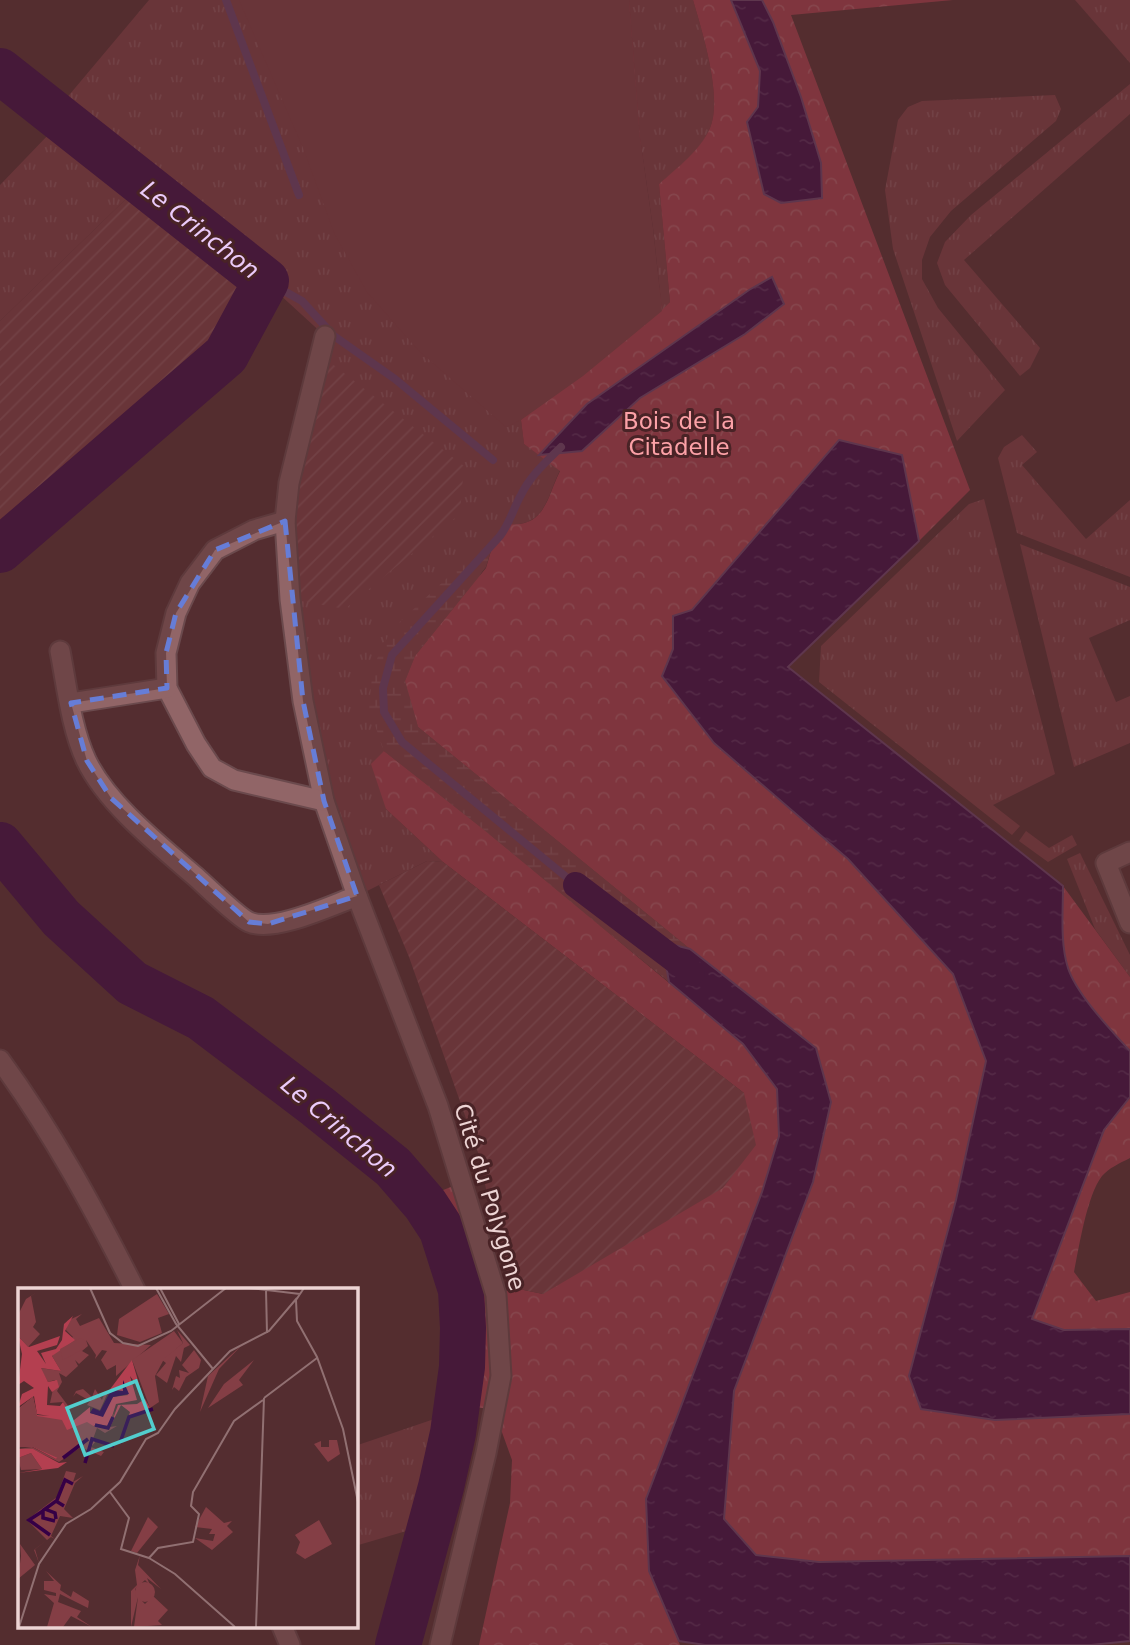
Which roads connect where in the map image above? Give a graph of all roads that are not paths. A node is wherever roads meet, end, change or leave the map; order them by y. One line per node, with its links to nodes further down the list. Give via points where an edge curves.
1 (325, 337): 2 (street, Cité du Polygone, via 289,483)
2 (285, 522): 4 (street, via 254,530 215,550 190,583 176,613 166,653); 6 (street, Cité du Polygone, via 303,701)
3 (60, 651): 5 (street)
4 (167, 688): 5 (street); 6 (street, via 212,768 234,780)
5 (71, 703): 8 (street, via 87,761 111,798 248,922 268,925)
6 (324, 801): 8 (street, Cité du Polygone)
7 (1130, 852): 9 (street, via 1106,863)
8 (357, 896): 14 (street, Cité du Polygone, via 438,1106 496,1295 501,1376)
9 (1130, 923)
10 (0, 1060): 11 (street, via 84,1194)
11 (134, 1288)
12 (283, 1628): 13 (street)
13 (290, 1645)
14 (440, 1645)

